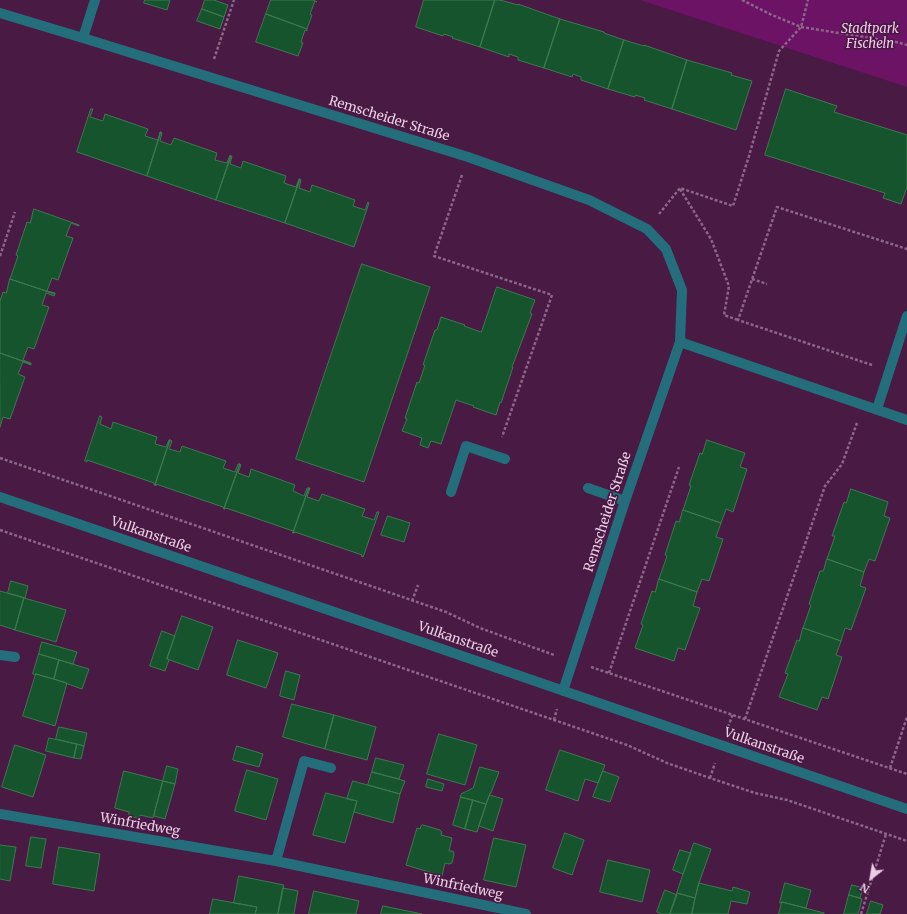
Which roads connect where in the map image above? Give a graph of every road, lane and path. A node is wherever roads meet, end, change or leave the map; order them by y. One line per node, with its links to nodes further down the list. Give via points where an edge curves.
1 (95, 0): 7 (street)
2 (234, 0): 9 (path)
3 (742, 0): 6 (path, via 772,16)
4 (808, 0): 6 (path)
5 (0, 13): 7 (street, Remscheider Straße)
6 (801, 27): 8 (path); 11 (path, via 779,51 733,206)
7 (83, 38): 9 (street, Remscheider Straße)
8 (907, 45)
9 (208, 76): 10 (street, Remscheider Straße)
10 (468, 157): 13 (street, Remscheider Straße, via 589,200); 26 (path, via 434,256 552,295)
11 (680, 188): 13 (path); 19 (path, via 712,239 729,286 724,315)
12 (15, 212): 15 (path)
13 (647, 229): 20 (street, Remscheider Straße, via 666,249 682,290)
14 (907, 249): 16 (path, via 777,207)
15 (0, 256)
16 (752, 278): 17 (path); 19 (path)
17 (767, 284)
18 (907, 316): 21 (street)
19 (738, 320): 21 (path)
20 (680, 342): 22 (street); 31 (street, Remscheider Straße)
21 (889, 370): 23 (street)
22 (863, 404): 23 (street); 41 (path, via 842,464 825,486)
23 (877, 409): 24 (street)
24 (907, 420)
25 (0, 458): 34 (path)
26 (500, 458): 29 (street, via 466,446)
27 (679, 467): 38 (path)
28 (588, 488): 31 (street)
29 (450, 492)
30 (0, 497): 39 (street, Vulkanstraße)
31 (625, 500): 37 (street, Remscheider Straße)
32 (0, 530): 47 (path, via 619,743 696,773 755,793 787,800)
33 (418, 585): 34 (path)
34 (412, 601): 37 (path)
35 (0, 655): 36 (street)
36 (15, 657)
37 (573, 661): 38 (path); 39 (street, Remscheider Straße)
38 (609, 673): 41 (path)
39 (563, 691): 45 (street, Vulkanstraße)
40 (907, 718): 43 (path)
41 (745, 719): 43 (path)
42 (331, 768): 49 (street, via 304,761)
43 (890, 768): 44 (path)
44 (907, 774)
45 (907, 809)
46 (0, 814): 49 (street, Winfriedweg)
47 (886, 834): 48 (path); 51 (path)
48 (907, 841)
49 (276, 862): 50 (street, Winfriedweg)
50 (526, 914)
51 (861, 914)

